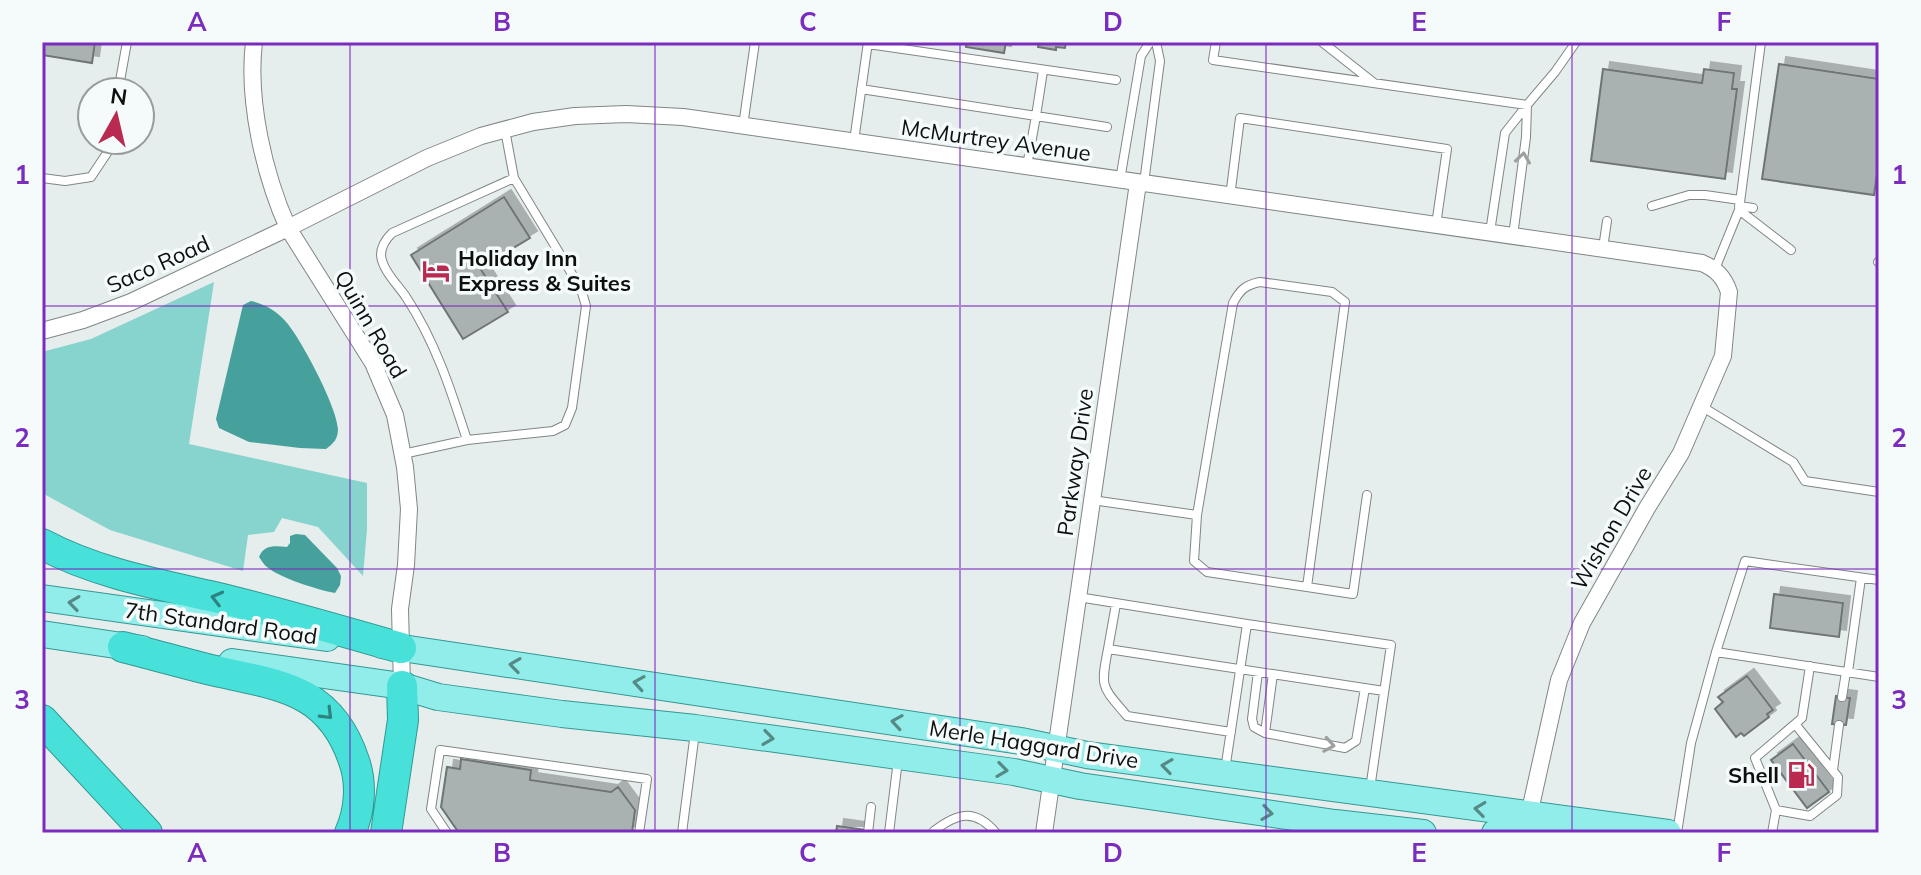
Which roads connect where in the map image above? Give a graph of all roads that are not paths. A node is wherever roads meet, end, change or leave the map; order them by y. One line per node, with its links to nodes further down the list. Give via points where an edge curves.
1 (127, 42): 12 (lane)
2 (254, 42): 34 (street, Quinn Road, via 254,102 265,160)
3 (755, 42): 18 (lane)
4 (1150, 42): 26 (lane, via 1141,56)
5 (1156, 42): 27 (lane, via 1160,61)
6 (1216, 42): 14 (lane, via 1213,60)
7 (1322, 42): 14 (lane)
8 (1576, 42): 16 (lane)
9 (1761, 42): 29 (lane)
10 (868, 43): 11 (lane); 15 (lane)
11 (1043, 71): 13 (lane); 17 (lane)
12 (121, 76)
13 (1116, 80)
14 (1375, 84): 16 (lane)
15 (861, 89): 17 (lane); 21 (lane)
16 (1527, 105): 35 (lane, via 1505,133); 36 (lane, one-way to 16)
17 (1036, 116): 19 (lane); 23 (lane)
18 (743, 126): 20 (street, McMurtrey Avenue, via 626,114 575,116); 21 (street, McMurtrey Avenue)
19 (1107, 127)
20 (505, 130): 25 (lane); 34 (street, McMurtrey Avenue, via 427,158)
21 (854, 142): 23 (street, McMurtrey Avenue)
22 (105, 156): 24 (lane, via 91,177)
23 (1027, 167): 26 (street, McMurtrey Avenue)
24 (42, 178)
25 (514, 178): 42 (lane, via 392,233 381,252 442,364); 42 (lane, via 586,306 572,408 565,425 553,431)
26 (1120, 180): 27 (street, McMurtrey Avenue)
27 (1141, 183): 28 (street, McMurtrey Avenue); 46 (street, Parkway Drive)
28 (1230, 197): 33 (street, McMurtrey Avenue); 33 (lane, via 1240,118 1447,149)
29 (1739, 205): 30 (lane, via 1689,195); 31 (lane); 38 (lane); 39 (lane)
30 (1652, 206)
31 (1753, 208)
32 (1607, 221): 37 (lane)
33 (1436, 225): 35 (street, McMurtrey Avenue)
34 (288, 228): 40 (street, Saco Road, via 131,302); 43 (street, Quinn Road, via 373,363 395,415)
35 (1490, 232): 36 (street, McMurtrey Avenue)
36 (1513, 236): 37 (street, McMurtrey Avenue)
37 (1603, 248): 39 (street, McMurtrey Avenue)
38 (1791, 250)
39 (1715, 269): 41 (street, Wishon Drive, via 1726,283 1729,303 1723,356)
40 (42, 331)
41 (1701, 406): 44 (lane, via 1793,462 1805,481); 85 (street, Wishon Drive, via 1681,453 1582,623 1559,680)
42 (467, 440): 43 (lane)
43 (402, 454): 58 (street, Quinn Road, via 409,509)
44 (1879, 492)
45 (1367, 495): 51 (lane, via 1353,594)
46 (1091, 500): 47 (lane); 52 (street, Parkway Drive)
47 (1197, 515): 51 (lane, via 1194,561 1207,572); 51 (lane, via 1233,303 1240,290 1260,282 1341,297 1345,302)
48 (42, 544): 58 (highway, one-way to 48, via 117,574)
49 (1861, 578): 50 (lane); 60 (lane, via 1745,561); 64 (lane)
50 (1879, 580)
51 (1307, 587)
52 (1077, 597): 54 (lane); 77 (street, Parkway Drive)
53 (42, 598): 58 (main road, 7th Standard Road, one-way to 53)
54 (1116, 604): 55 (lane); 59 (lane)
55 (1247, 624): 62 (lane); 69 (lane, via 1391,645)
56 (42, 634): 57 (main road)
57 (123, 647): 67 (main road, 7th Standard Road); 90 (highway, one-way to 90, via 275,684 320,707 341,729 357,769 359,796)
58 (401, 648): 67 (street, Quinn Road); 77 (main road, Merle Haggard Drive, one-way to 58)
59 (1108, 649): 62 (lane); 75 (lane, via 1104,686 1127,716)
60 (1716, 652): 61 (lane); 103 (lane, via 1691,743)
61 (1810, 666): 64 (lane); 72 (lane, via 1802,718)
62 (1240, 669): 63 (lane); 75 (lane)
63 (1258, 672): 65 (lane); 76 (lane, via 1252,719)
64 (1847, 672): 66 (lane); 70 (lane)
65 (1273, 674): 68 (lane); 76 (lane)
66 (1879, 677)
67 (402, 686): 74 (main road, Merle Haggard Drive, via 438,697); 91 (highway, via 403,720)
68 (1365, 688): 69 (lane); 76 (lane, one-way to 68, via 1345,748 1356,741)
69 (1384, 691): 82 (lane)
70 (1842, 697)
71 (42, 722): 88 (highway); 89 (highway)
72 (1795, 724): 79 (lane); 84 (lane, via 1755,758)
73 (1839, 725): 79 (lane)
74 (695, 728): 78 (main road, Merle Haggard Drive, one-way to 78); 94 (lane)
75 (1231, 732): 80 (lane)
76 (1265, 733)
77 (1056, 748): 80 (main road, Merle Haggard Drive, one-way to 77); 81 (street, Parkway Drive)
78 (899, 756): 81 (main road, Merle Haggard Drive, one-way to 81); 96 (lane)
79 (1833, 770): 84 (lane, via 1837,795 1810,816)
80 (1225, 774): 82 (main road, Merle Haggard Drive)
81 (1051, 780): 86 (main road, Merle Haggard Drive, one-way to 86); 98 (street, Parkway Drive)
82 (1369, 794): 85 (main road, Merle Haggard Drive, one-way to 82)
83 (871, 807): 95 (lane)
84 (1776, 810): 104 (lane)
85 (1529, 815): 102 (main road, Merle Haggard Drive)
86 (1334, 828): 99 (main road, Merle Haggard Drive)
87 (934, 831): 97 (lane, via 960,815 982,819)
88 (125, 833)
89 (147, 833)
90 (350, 833)
91 (386, 833)
92 (447, 833): 93 (lane, via 431,809 440,750 647,779)
93 (639, 833)
94 (682, 833)
95 (868, 833)
96 (889, 833)
97 (996, 833)
98 (1044, 833)
99 (1423, 833)
100 (1495, 833): 101 (main road, via 1520,827)
101 (1566, 833)
102 (1668, 833)
103 (1677, 833)
104 (1772, 833)

